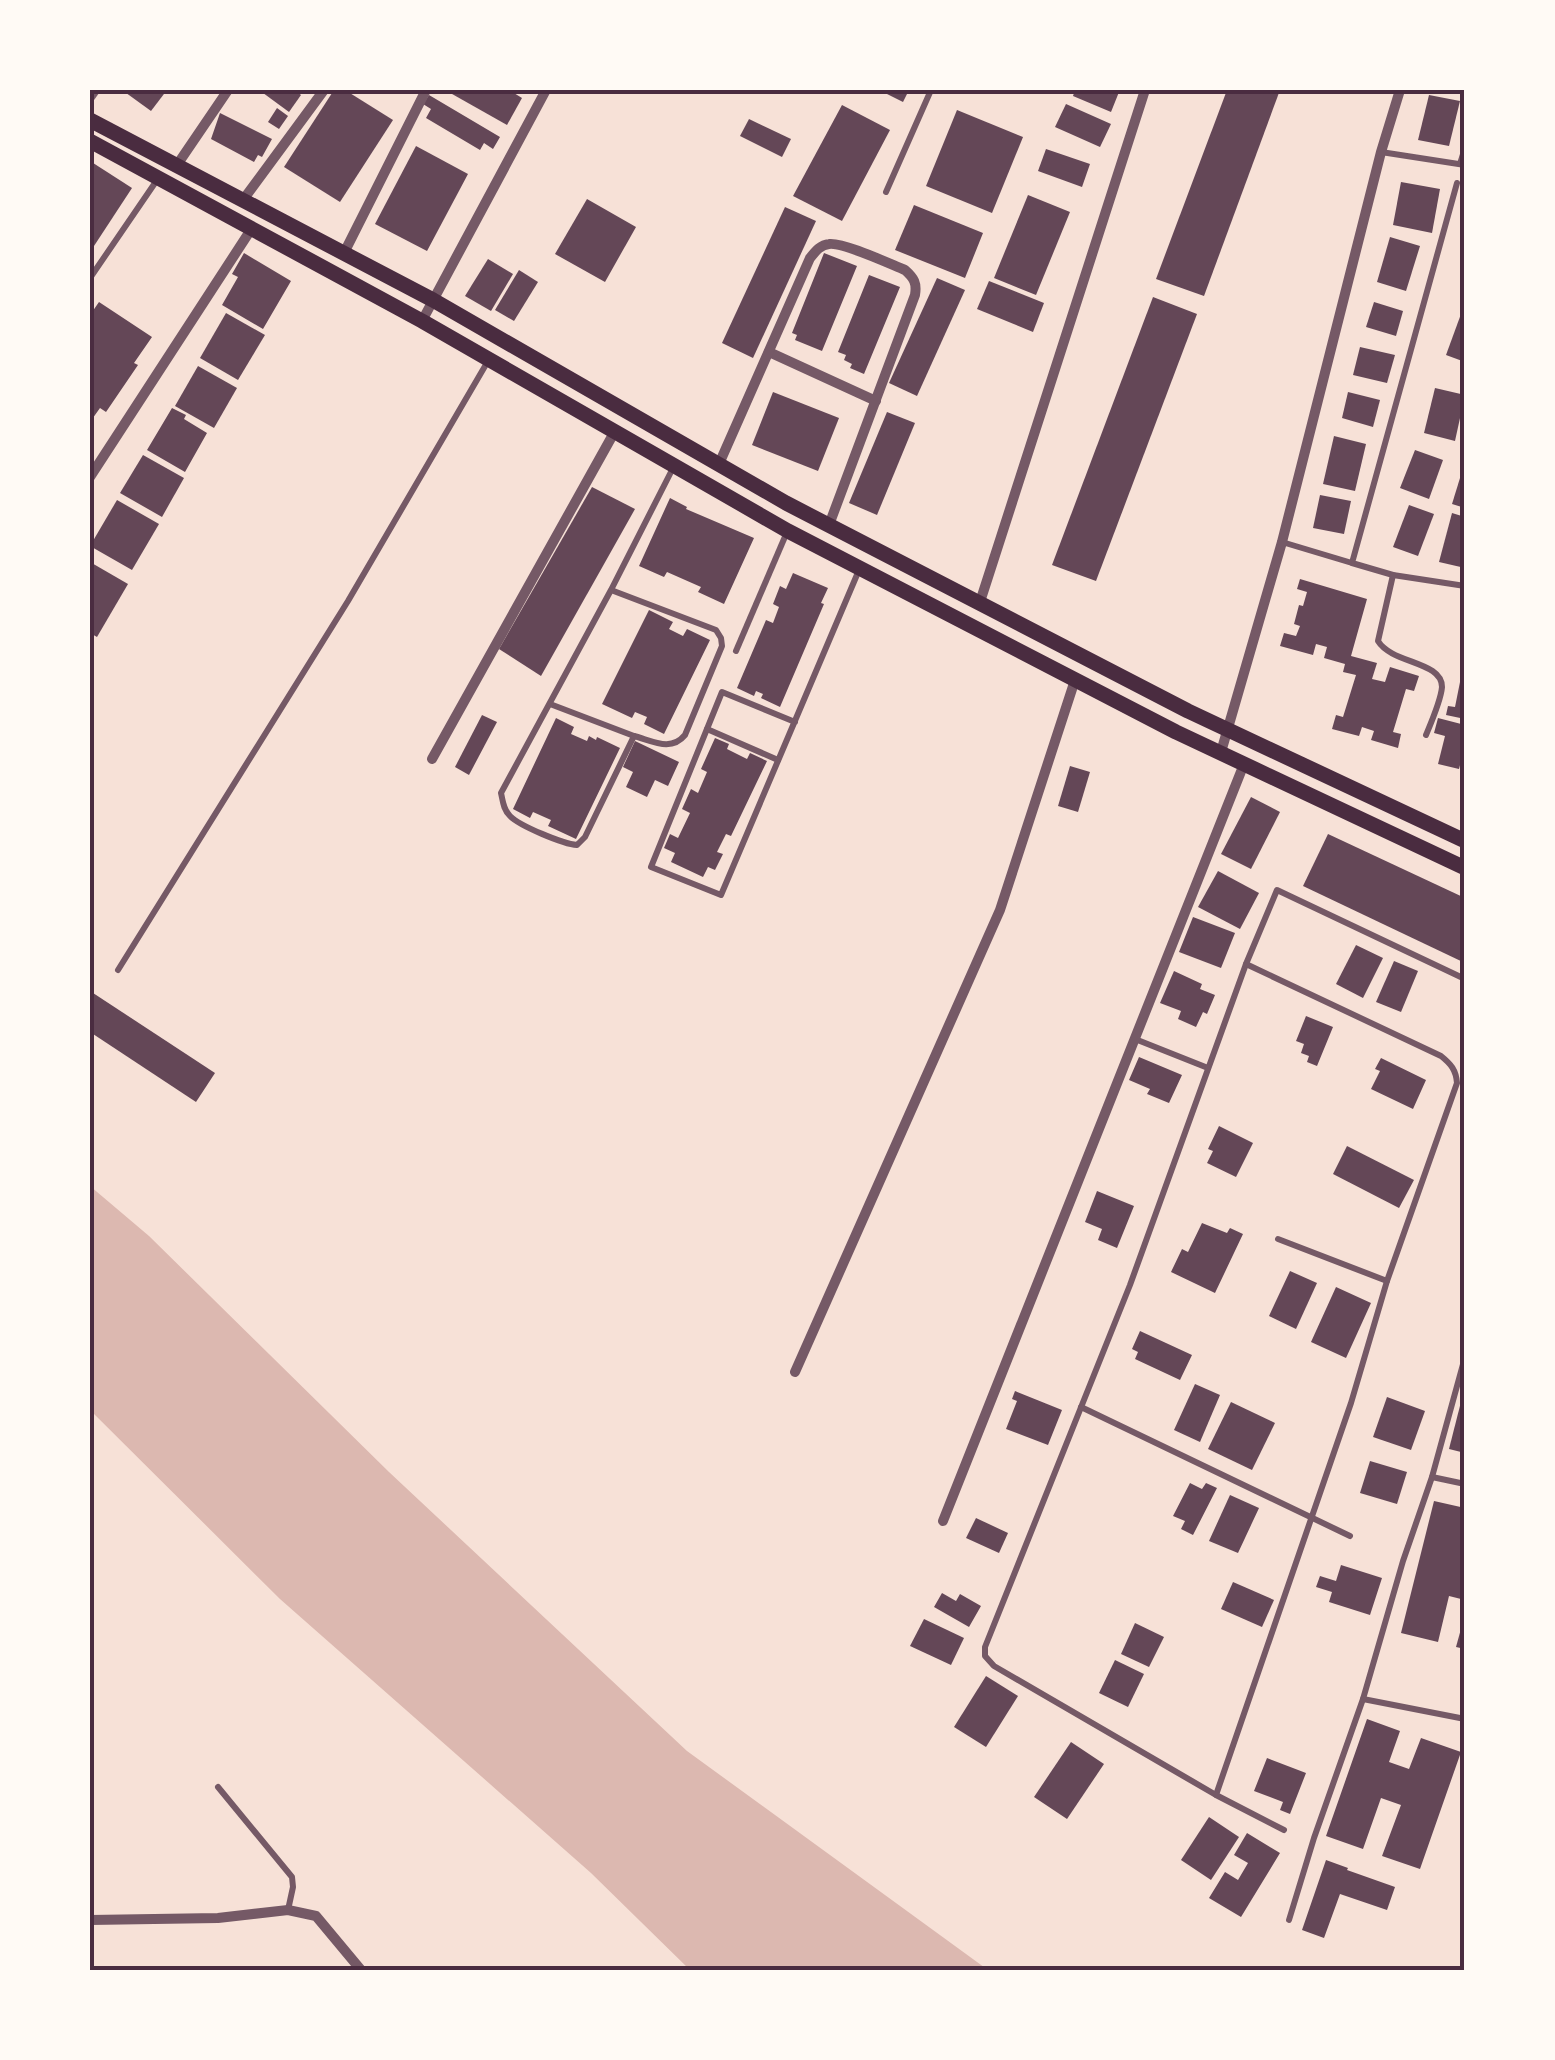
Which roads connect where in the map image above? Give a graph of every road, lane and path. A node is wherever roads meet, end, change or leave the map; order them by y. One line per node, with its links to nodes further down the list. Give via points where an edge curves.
1 (95, 90): 9 (street)
2 (228, 90): 15 (street)
3 (324, 90): 19 (street)
4 (426, 90): 21 (street)
5 (546, 90): 23 (street)
6 (931, 90): 18 (lane)
7 (1145, 90): 40 (street)
8 (1400, 90): 13 (street)
9 (90, 96)
10 (90, 120): 15 (main road)
11 (90, 141): 16 (main road)
12 (1465, 148): 14 (lane)
13 (1382, 152): 14 (lane); 34 (street)
14 (1463, 165)
15 (177, 166): 19 (main road)
16 (159, 178): 20 (main road); 22 (lane)
17 (1457, 183): 35 (lane)
18 (886, 192)
19 (242, 200): 21 (main road)
20 (252, 228): 24 (main road); 31 (street)
21 (344, 253): 23 (main road)
22 (90, 278)
23 (433, 300): 24 (street); 30 (main road)
24 (422, 321): 26 (main road)
25 (769, 352): 27 (street); 27 (street, via 819,248 841,246 905,270 916,295); 30 (street)
26 (489, 360): 28 (main road); 56 (lane)
27 (876, 401): 32 (street)
28 (615, 431): 29 (main road); 50 (street)
29 (674, 464): 33 (main road); 39 (lane)
30 (719, 464): 32 (main road)
31 (90, 477)
32 (829, 525): 40 (main road)
33 (788, 531): 36 (main road); 41 (lane)
34 (1282, 542): 35 (lane); 46 (street)
35 (1352, 563): 37 (lane)
36 (860, 568): 42 (main road); 44 (lane)
37 (1393, 575): 38 (lane); 47 (lane, via 1378,642 1440,678)
38 (1465, 586)
39 (611, 590): 43 (lane); 48 (lane, via 710,627 721,638 678,743)
40 (980, 602): 46 (main road)
41 (736, 651)
42 (1075, 680): 49 (main road); 63 (street, via 1000,910)
43 (550, 704): 48 (lane); 48 (lane, via 501,793 511,817 566,844 585,837)
44 (794, 722): 45 (lane, via 722,692); 51 (lane)
45 (707, 729): 51 (lane); 51 (lane, via 651,867 721,895)
46 (1229, 730): 49 (street); 53 (main road)
47 (1426, 735)
48 (634, 736)
49 (1221, 752): 52 (main road)
50 (432, 759)
51 (778, 760)
52 (1244, 764): 54 (main road); 58 (street)
53 (1465, 842)
54 (1465, 868)
55 (1246, 964): 57 (lane, via 1276,890); 59 (lane); 61 (lane, via 1441,1056 1456,1072)
56 (118, 970)
57 (1465, 979)
58 (1134, 1038): 59 (lane); 68 (street)
59 (1208, 1068): 64 (lane)
60 (1278, 1240): 61 (lane)
61 (1387, 1281): 67 (lane)
62 (1465, 1358): 65 (lane)
63 (795, 1372)
64 (1082, 1407): 67 (lane); 73 (lane, via 985,1656)
65 (1432, 1477): 66 (lane); 70 (lane)
66 (1465, 1484)
67 (1312, 1519): 69 (lane); 73 (lane)
68 (943, 1521)
69 (1350, 1536)
70 (1363, 1700): 71 (lane); 77 (lane)
71 (1465, 1718)
72 (218, 1787): 75 (lane, via 292,1877)
73 (1216, 1795): 74 (lane)
74 (1284, 1830)
75 (288, 1910): 76 (street); 78 (street, via 316,1916)
76 (90, 1920)
77 (1289, 1920)
78 (361, 1970)

